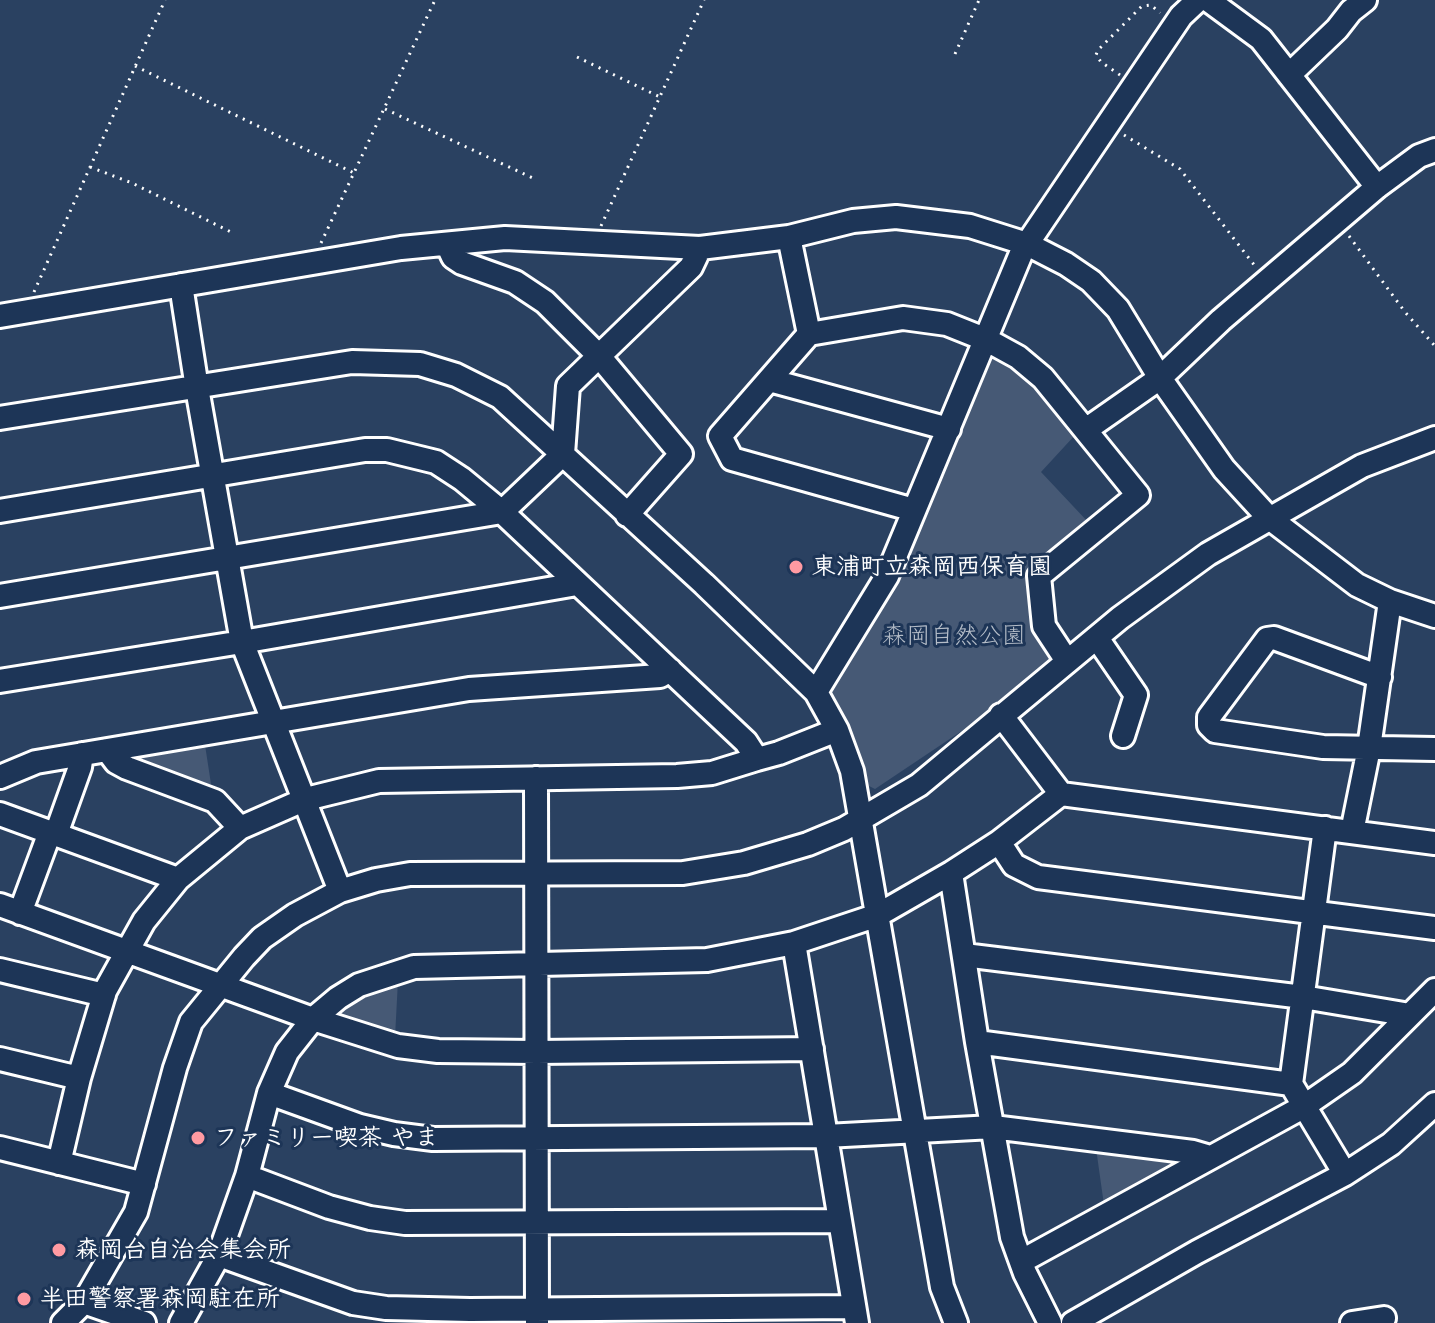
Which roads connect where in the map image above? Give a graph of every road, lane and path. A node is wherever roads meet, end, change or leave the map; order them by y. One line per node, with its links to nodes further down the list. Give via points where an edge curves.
1 (165, 0): 11 (path)
2 (435, 0): 15 (path)
3 (704, 0): 14 (path)
4 (979, 0): 9 (path)
5 (1198, 0): 8 (street)
6 (1208, 0): 12 (street, via 1261,39)
7 (1365, 0): 12 (street)
8 (1174, 27): 13 (street); 13 (path, via 1146,4 1098,50 1101,62)
9 (955, 54)
10 (577, 57): 14 (path)
11 (135, 66): 18 (path); 19 (path)
12 (1289, 75): 21 (street)
13 (1135, 84): 16 (street)
14 (660, 97): 26 (path)
15 (384, 109): 19 (path); 20 (path)
16 (1108, 125): 27 (street); 30 (path, via 1177,166)
17 (1435, 150): 21 (street)
18 (90, 167): 23 (path); 32 (path)
19 (354, 173): 29 (path)
20 (537, 180)
21 (1377, 187): 22 (street)
22 (1337, 221): 30 (street); 36 (path)
23 (235, 234)
24 (789, 237): 27 (street, via 896,217 970,226); 28 (street); 34 (street)
25 (447, 244): 26 (street, via 505,238); 29 (street); 37 (street, via 462,263 532,292)
26 (593, 244): 28 (street)
27 (1026, 244): 35 (street); 38 (street, via 1066,264 1105,294)
28 (700, 248): 37 (street, via 691,267)
29 (312, 262): 31 (street)
30 (1267, 282): 38 (street)
31 (181, 285): 32 (street); 40 (street)
32 (24, 313): 33 (street)
33 (0, 316)
34 (809, 334): 35 (street, via 903,318 947,324); 39 (street)
35 (987, 340): 42 (street); 43 (street, via 1043,378)
36 (1435, 346)
37 (599, 356): 45 (street, via 568,386); 50 (street, via 681,454)
38 (1160, 378): 43 (street); 51 (street, via 1224,469)
39 (769, 380): 42 (street); 47 (street, via 720,436 732,459)
40 (197, 388): 41 (street); 45 (street, via 352,362 420,364 500,397); 46 (street)
41 (0, 418)
42 (949, 429): 47 (street)
43 (1087, 429): 59 (street, via 1138,495 1039,576 1044,626)
44 (1435, 438): 51 (street, via 1362,466)
45 (563, 454): 49 (street); 50 (street)
46 (214, 475): 48 (street); 49 (street, via 387,450 436,462); 52 (street)
47 (914, 510): 63 (street, via 887,576)
48 (0, 511)
49 (502, 512): 52 (street); 53 (street)
50 (627, 515): 63 (street)
51 (1268, 517): 55 (street, via 1357,585); 57 (street, via 1162,586)
52 (227, 559): 54 (street); 58 (street)
53 (577, 584): 58 (street); 60 (street)
54 (0, 596)
55 (1390, 601): 56 (street); 61 (street)
56 (1435, 616)
57 (1097, 638): 59 (street); 67 (street, via 1136,695)
58 (242, 642): 62 (street); 65 (street)
59 (1067, 661): 64 (street)
60 (670, 670): 65 (street, via 660,676 469,689); 72 (street, via 746,742)
61 (1380, 677): 68 (street); 68 (street, via 1267,639 1209,717 1215,731 1323,747)
62 (0, 681)
63 (816, 692): 66 (street)
64 (1001, 715): 75 (street); 78 (street, via 919,785)
65 (275, 723): 70 (street); 76 (street)
66 (837, 730): 72 (street); 78 (street)
67 (1123, 736)
68 (1369, 748): 69 (street); 81 (street)
69 (1435, 749)
70 (107, 750): 71 (street); 79 (street, via 127,768 215,801)
71 (82, 754): 73 (street, via 36,762); 82 (street)
72 (757, 759): 74 (street, via 712,773)
73 (0, 777)
74 (536, 778): 76 (street, via 379,781); 85 (street)
75 (1061, 794): 80 (street); 83 (street)
76 (306, 799): 79 (street); 88 (street)
77 (0, 814): 82 (street)
78 (863, 819): 85 (street, via 808,844 744,863 683,873); 91 (street)
79 (240, 828): 87 (street)
80 (1325, 828): 81 (street); 90 (street)
81 (1352, 832): 84 (street)
82 (53, 833): 87 (street); 89 (street)
83 (999, 842): 86 (street); 90 (street, via 1014,865 1038,877)
84 (1435, 843)
85 (537, 873): 88 (street, via 410,874); 96 (street)
86 (951, 873): 91 (street); 95 (street)
87 (178, 879): 94 (street)
88 (340, 891): 98 (street, via 262,938)
89 (10, 909): 94 (street)
90 (1314, 912): 92 (street); 101 (street)
91 (878, 915): 93 (street); 114 (street)
92 (1435, 928)
93 (794, 943): 96 (street, via 707,960); 105 (street)
94 (126, 951): 98 (street); 100 (street)
95 (964, 955): 101 (street); 104 (street)
96 (537, 964): 103 (street, via 414,967 359,985); 106 (street)
97 (0, 970): 100 (street)
98 (221, 985): 103 (street); 122 (street, via 191,1022)
99 (1435, 990): 102 (street)
100 (104, 995): 108 (street)
101 (1303, 997): 102 (street); 109 (street)
102 (1410, 1015): 112 (street, via 1352,1073)
103 (313, 1019): 106 (street, via 398,1046); 110 (street, via 287,1052)
104 (977, 1042): 109 (street); 113 (street)
105 (812, 1049): 106 (street); 115 (street)
106 (537, 1052): 116 (street)
107 (0, 1059): 108 (street)
108 (79, 1078): 119 (street)
109 (1291, 1084): 112 (street)
110 (269, 1093): 116 (street, via 394,1134); 121 (street)
111 (1435, 1104): 120 (street, via 1391,1144)
112 (1303, 1107): 118 (street); 120 (street)
113 (993, 1127): 114 (street); 118 (street); 126 (street, via 1012,1237)
114 (914, 1132): 115 (street); 134 (street, via 942,1287)
115 (826, 1136): 116 (street); 123 (street)
116 (538, 1139): 124 (street)
117 (0, 1148): 119 (street)
118 (1210, 1157): 126 (street)
119 (59, 1163): 122 (street)
120 (1345, 1174): 136 (street)
121 (247, 1176): 124 (street, via 370,1218); 125 (street)
122 (144, 1184): 127 (street, via 136,1212)
123 (839, 1221): 124 (street); 128 (street)
124 (538, 1225): 129 (street)
125 (219, 1255): 129 (street, via 353,1303); 133 (street)
126 (1022, 1261): 135 (street)
127 (84, 1302): 131 (street); 132 (street)
128 (855, 1315): 129 (street)
129 (537, 1316)
130 (1384, 1318): 137 (street)
131 (63, 1323)
132 (144, 1323)
133 (181, 1323)
134 (956, 1323)
135 (1050, 1323)
136 (1073, 1323)
137 (1352, 1323)

